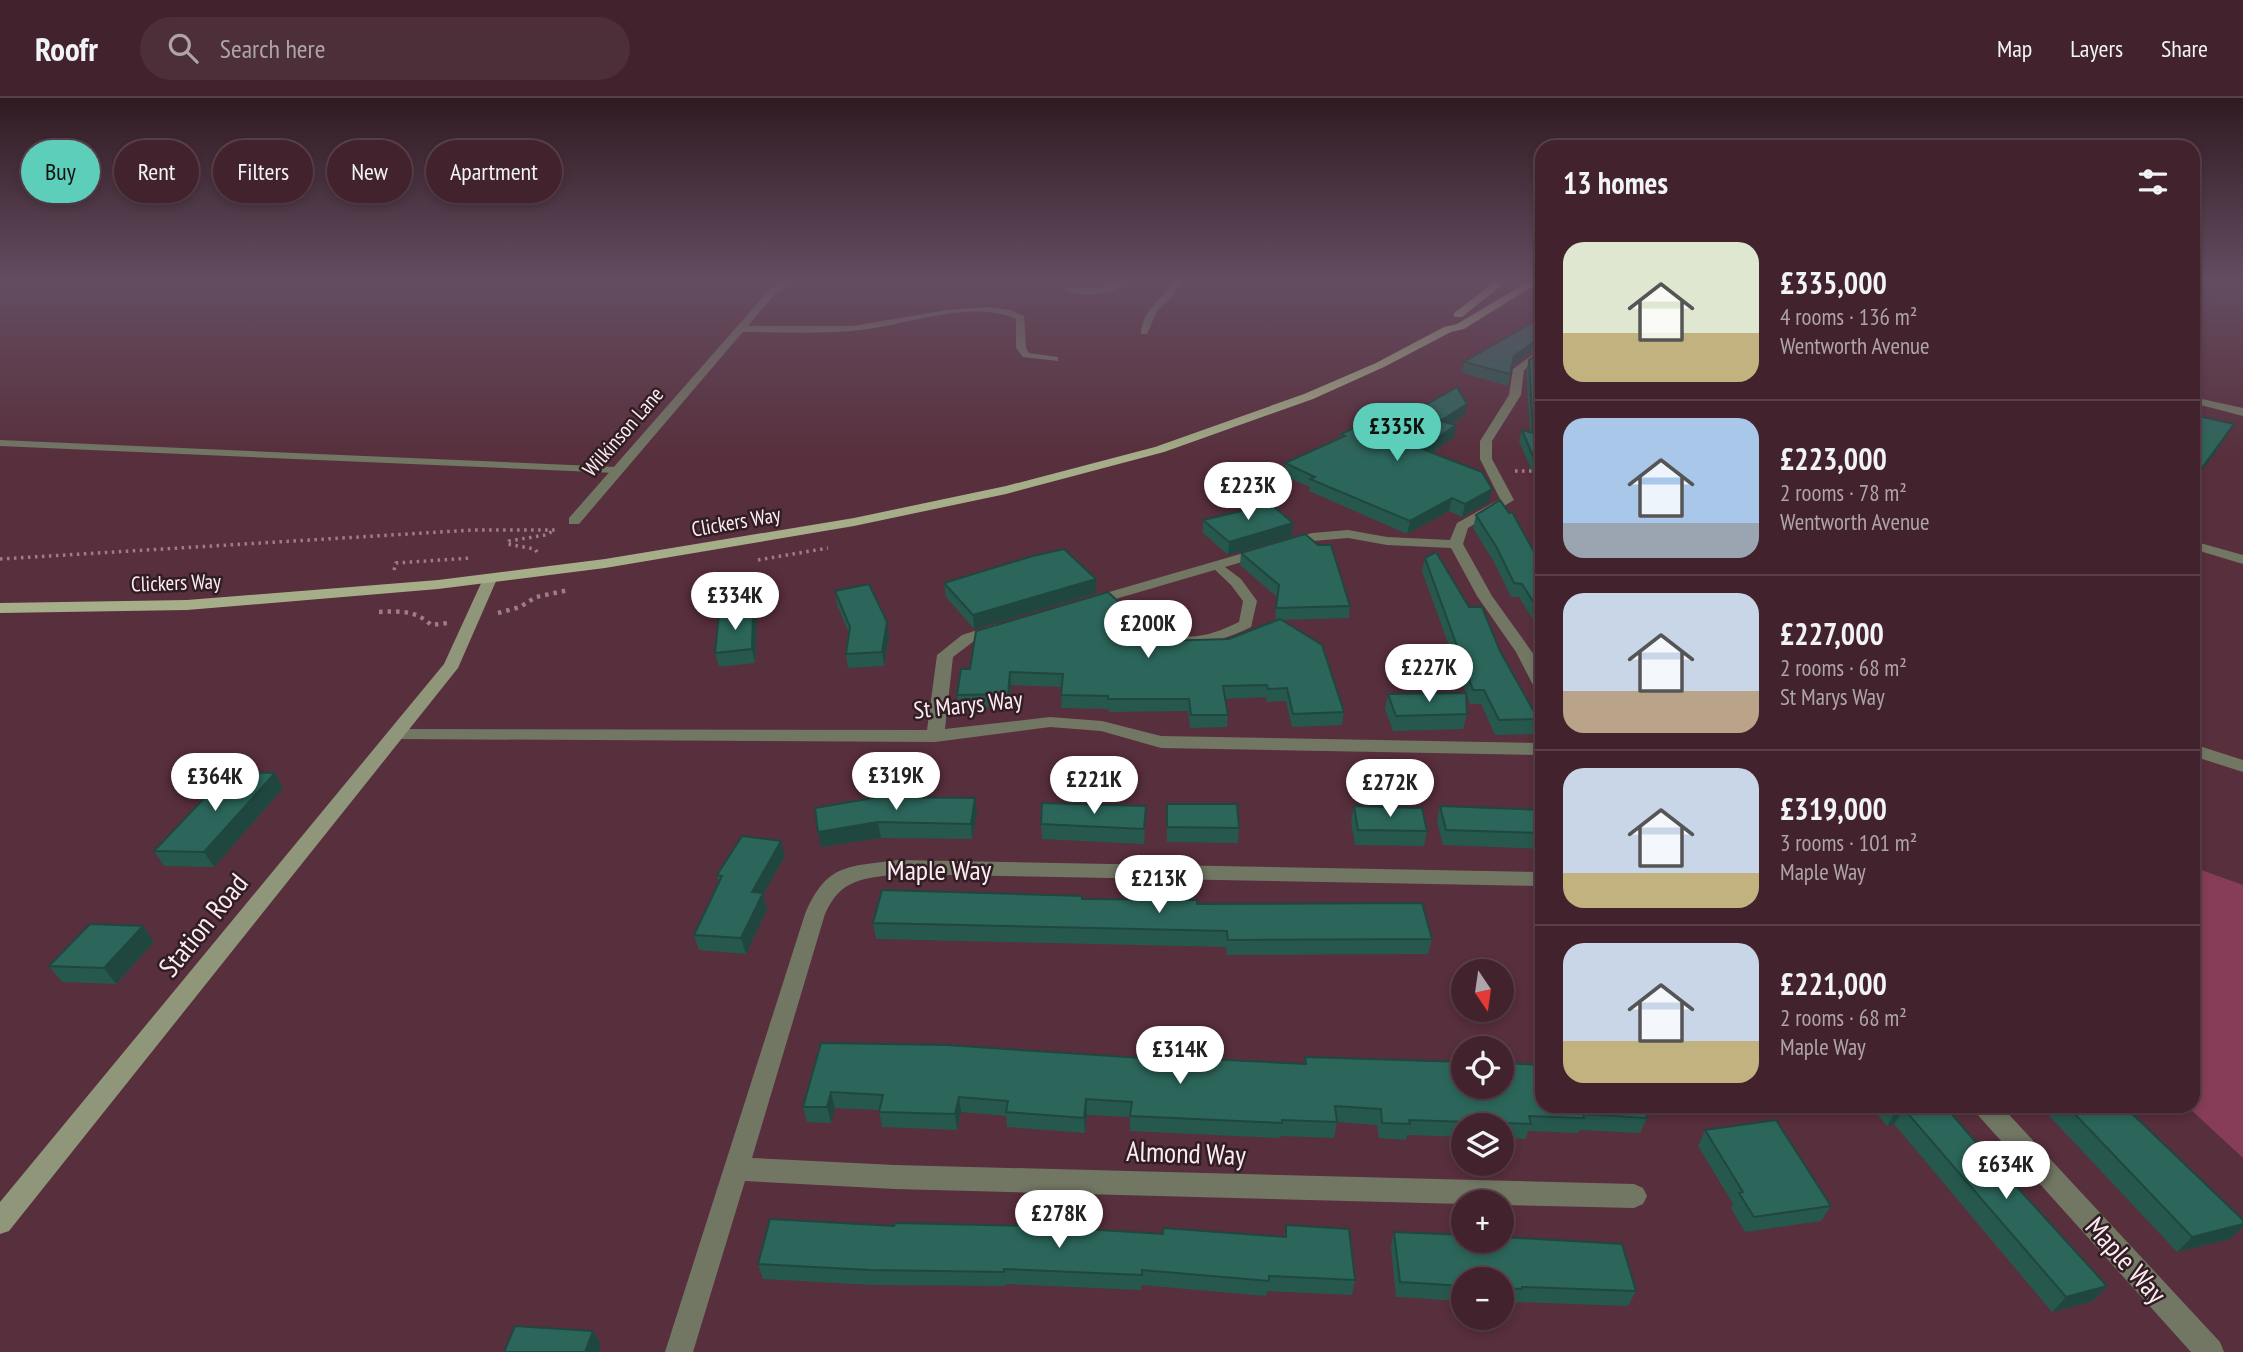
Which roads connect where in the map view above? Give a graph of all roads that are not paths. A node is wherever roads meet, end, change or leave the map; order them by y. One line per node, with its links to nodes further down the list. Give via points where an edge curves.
1 (734, 340): 9 (street, Wilkinson Lane)
2 (1021, 340): 5 (lane, via 1026,355)
3 (1427, 340): 15 (main road, Clickers Way, via 1343,382 1212,431 1079,471 944,504 724,547)
4 (1535, 358): 11 (street, via 1519,369 1515,394 1486,440 1486,459 1507,500 1462,526)
5 (1055, 359)
6 (2200, 402): 7 (street)
7 (2243, 412)
8 (0, 443): 9 (lane)
9 (616, 470): 10 (street, Wilkinson Lane)
10 (574, 521)
11 (1455, 544): 14 (street, via 1348,534 1312,537); 20 (street)
12 (2200, 547): 13 (street)
13 (2243, 560)
14 (1217, 565): 16 (street); 19 (lane, via 1251,601 1246,624 1221,637 1184,641 1160,637)
15 (490, 579): 17 (main road, Clickers Way, via 185,605); 21 (street, Station Road, via 452,665)
16 (1080, 605)
17 (0, 608)
18 (1005, 627): 22 (street, via 968,638 945,655)
19 (1145, 627)
20 (1535, 673)
21 (396, 734): 22 (street, St Marys Way); 30 (street, Station Road)
22 (935, 736): 23 (street, St Marys Way, via 1050,722 1102,726 1161,742)
23 (1535, 749)
24 (2200, 752): 25 (street)
25 (2243, 765)
26 (1535, 879): 28 (street, Maple Way, via 898,867 849,874 825,891 815,914)
27 (1991, 1113): 32 (street, Maple Way)
28 (736, 1169): 29 (street, Almond Way, via 902,1178); 31 (street, Maple Way)
29 (1634, 1196)
30 (0, 1222)
31 (680, 1352)
32 (2210, 1352)

